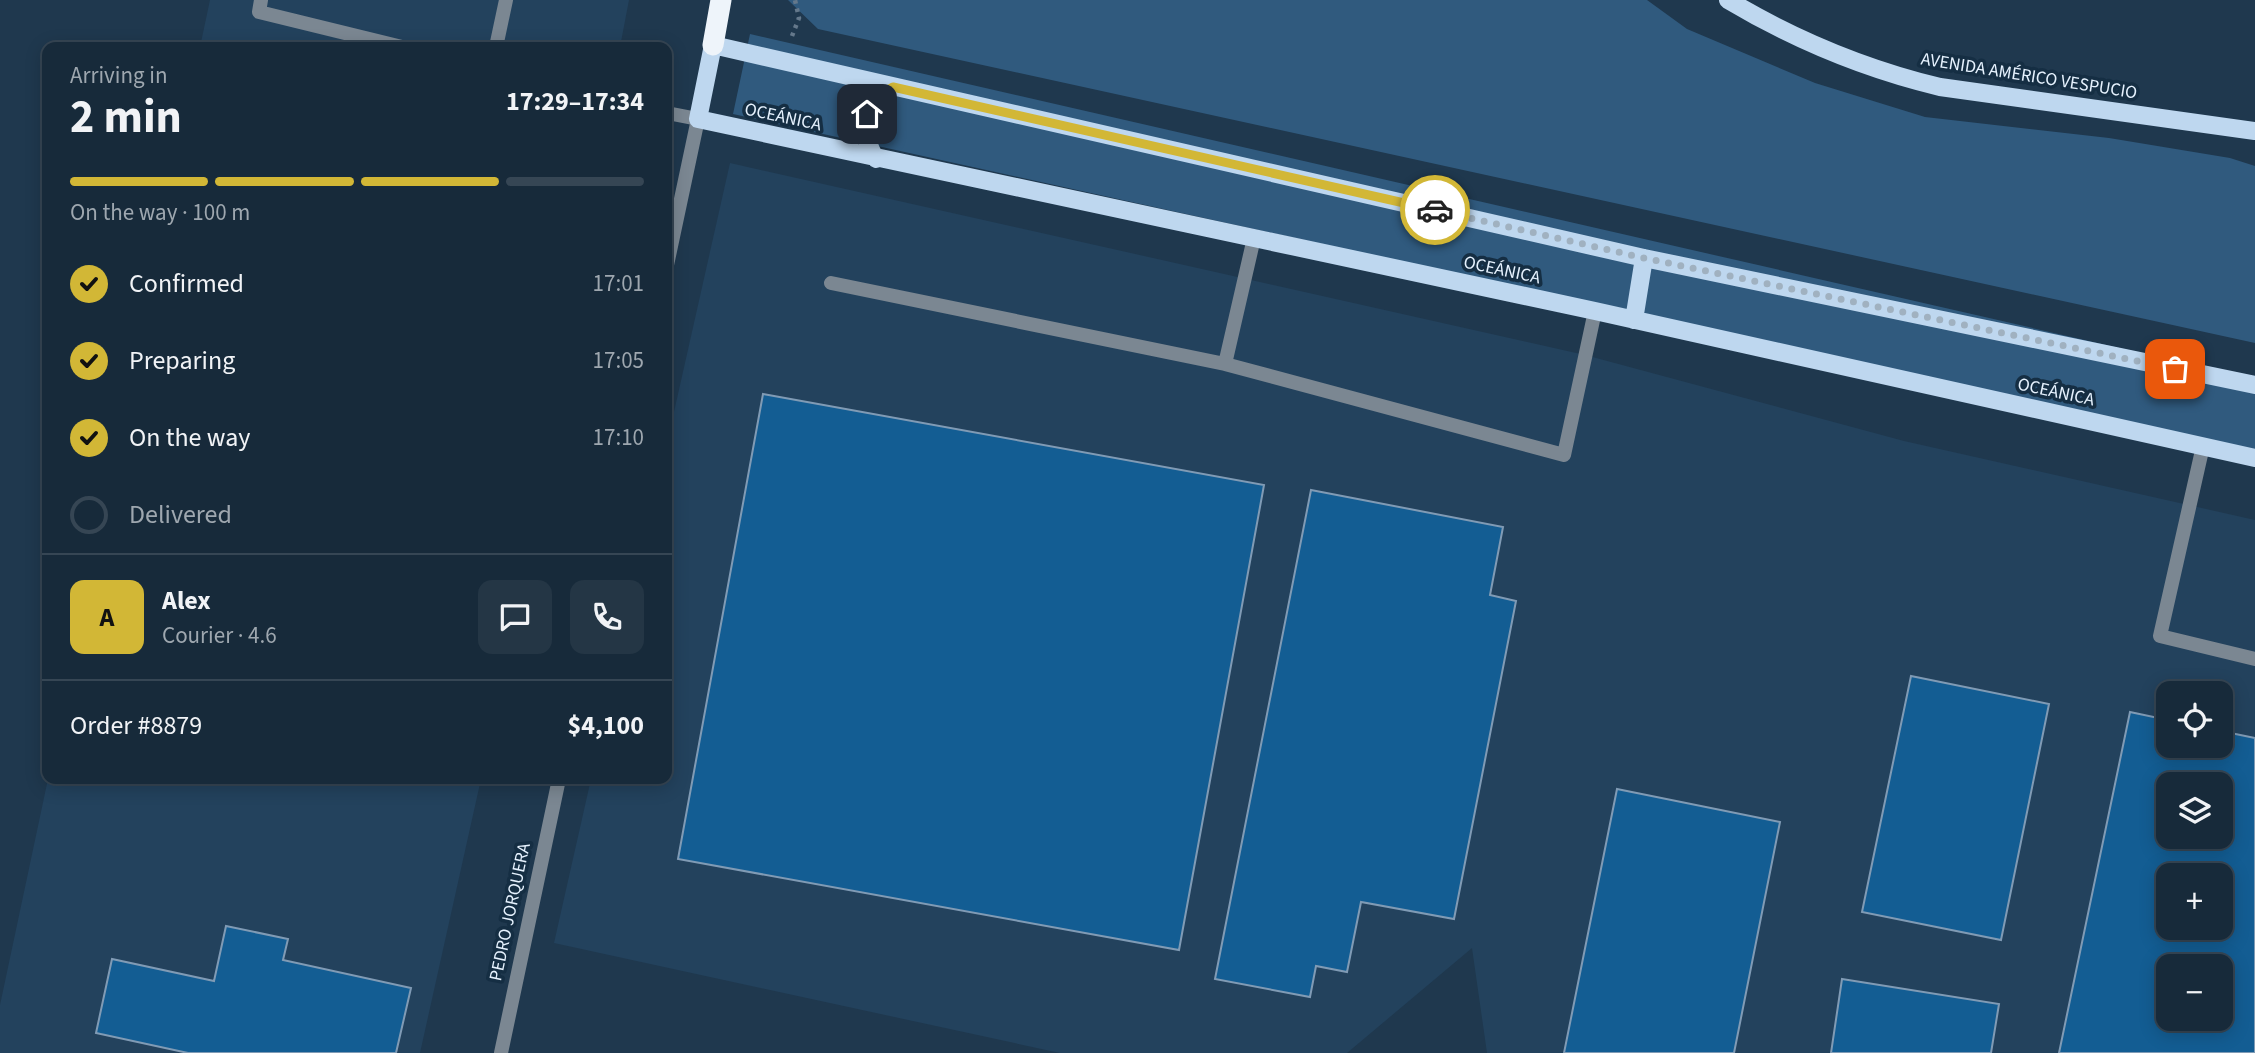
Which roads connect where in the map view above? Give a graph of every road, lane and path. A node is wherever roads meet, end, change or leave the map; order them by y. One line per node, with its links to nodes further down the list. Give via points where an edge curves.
1 (261, 0): 5 (street, via 259,12)
2 (506, 0): 6 (street)
3 (721, 0): 7 (highway)
4 (1728, 0): 11 (main road, AVENIDA AMÉRICO VESPUCIO, via 1794,36 1891,75 1940,87)
5 (381, 42)
6 (497, 42)
7 (712, 44): 8 (main road); 10 (main road)
8 (893, 87): 12 (main road, via 882,93 867,114 866,138); 15 (main road)
9 (672, 114): 10 (street)
10 (698, 119): 12 (main road, OCEÁNICA); 14 (street)
11 (2255, 131)
12 (876, 159): 13 (main road, OCEÁNICA)
13 (1254, 239): 17 (main road, OCEÁNICA); 19 (street)
14 (672, 241)
15 (1644, 258): 18 (main road); 20 (main road)
16 (831, 283): 19 (street)
17 (1595, 311): 18 (main road, OCEÁNICA); 19 (street, via 1564,455)
18 (1634, 320): 21 (main road, OCEÁNICA)
19 (1225, 364)
20 (2255, 386)
21 (2203, 446): 22 (main road, OCEÁNICA); 23 (street, via 2160,636)
22 (2255, 458)
23 (2255, 659)
24 (558, 784): 25 (street, PEDRO JORQUERA)
25 (501, 1053)

